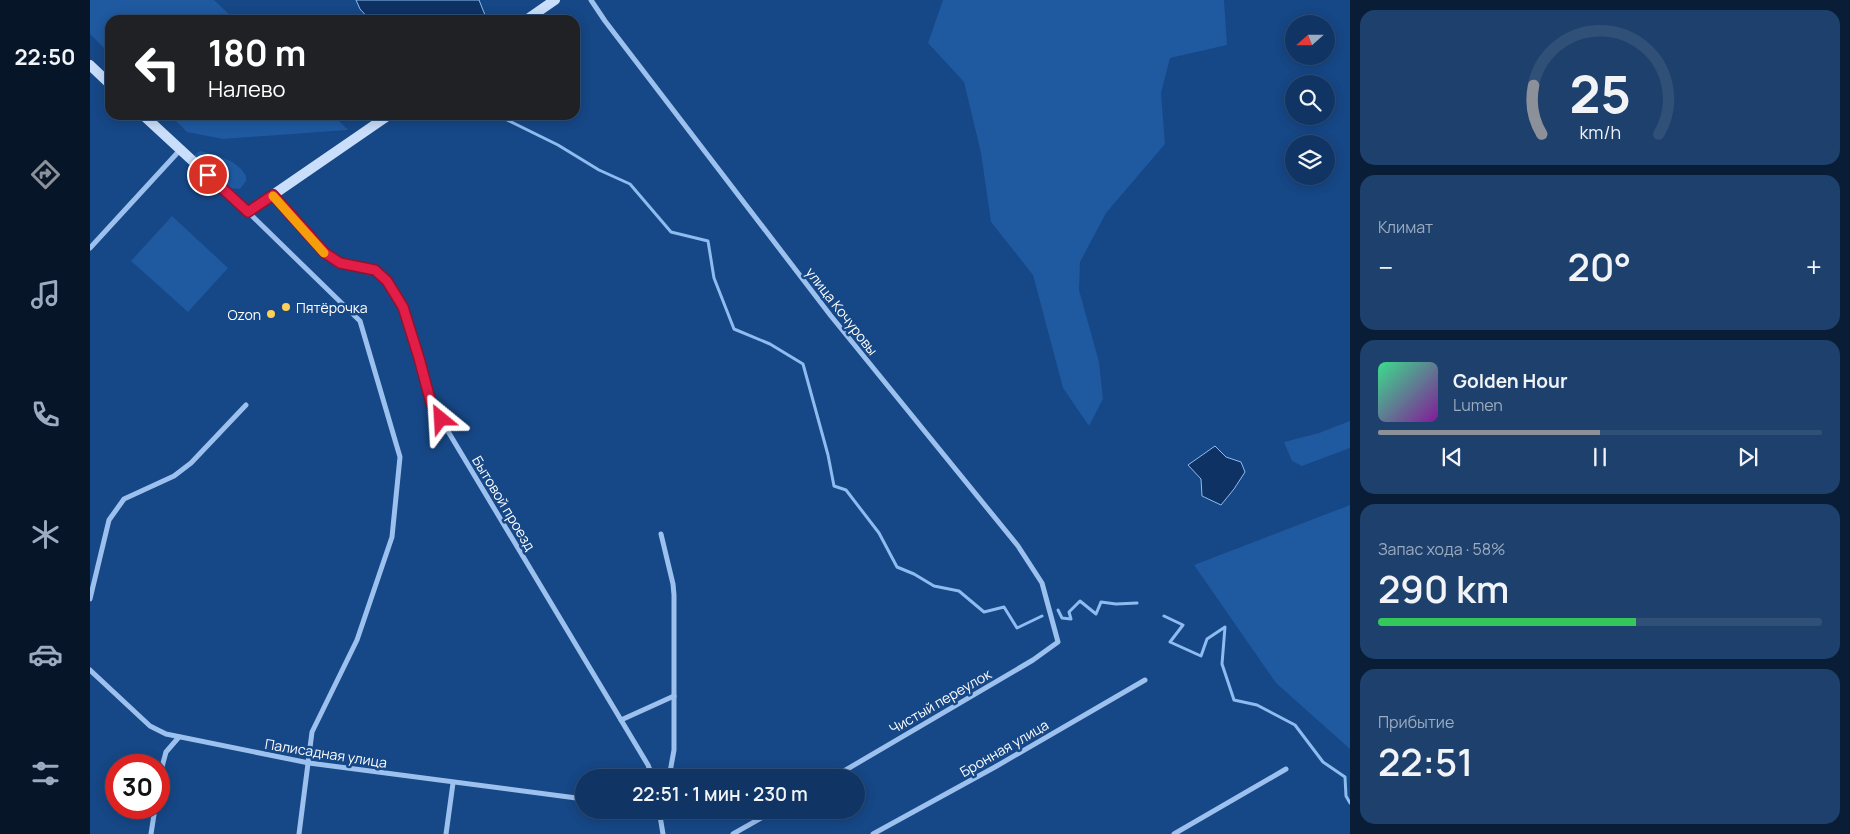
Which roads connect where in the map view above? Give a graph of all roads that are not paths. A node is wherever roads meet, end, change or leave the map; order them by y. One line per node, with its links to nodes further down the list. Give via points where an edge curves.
1 (555, 0): 3 (street)
2 (591, 0): 15 (street, улица Кочуровы, via 831,316 1018,546 1042,583)
3 (533, 15)
4 (90, 65): 5 (street)
5 (105, 79)
6 (148, 120): 8 (street)
7 (382, 120): 9 (street)
8 (180, 150): 10 (street); 11 (street)
9 (273, 195): 10 (street); 19 (street, Бытовой проезд, via 325,253 340,263 375,270 387,281 403,307 431,403)
10 (248, 212): 22 (street, via 360,321 400,457 392,537 357,640 312,732)
11 (90, 248)
12 (246, 405): 14 (street, via 174,476 124,499 109,520)
13 (661, 534): 18 (street, via 673,584)
14 (90, 599)
15 (1058, 642): 25 (street, Чистый переулок, via 1033,660)
16 (90, 670): 20 (street, Палисадная улица, via 150,726)
17 (1145, 680): 37 (street, Бронная улица)
18 (674, 696): 19 (street); 24 (street, via 674,750)
19 (621, 720): 23 (street, Бытовой проезд)
20 (179, 737): 21 (street); 22 (street, Палисадная улица)
21 (165, 754)
22 (309, 763): 27 (street, Палисадная улица); 33 (street)
23 (650, 769)
24 (671, 769)
25 (847, 769)
26 (1286, 769): 38 (street)
27 (453, 783): 28 (street, Палисадная улица); 34 (street)
28 (575, 798)
29 (153, 819): 32 (street)
30 (660, 819): 35 (street)
31 (759, 819): 36 (street)
32 (151, 834)
33 (299, 834)
34 (446, 834)
35 (663, 834)
36 (733, 834)
37 (873, 834)
38 (1174, 834)

